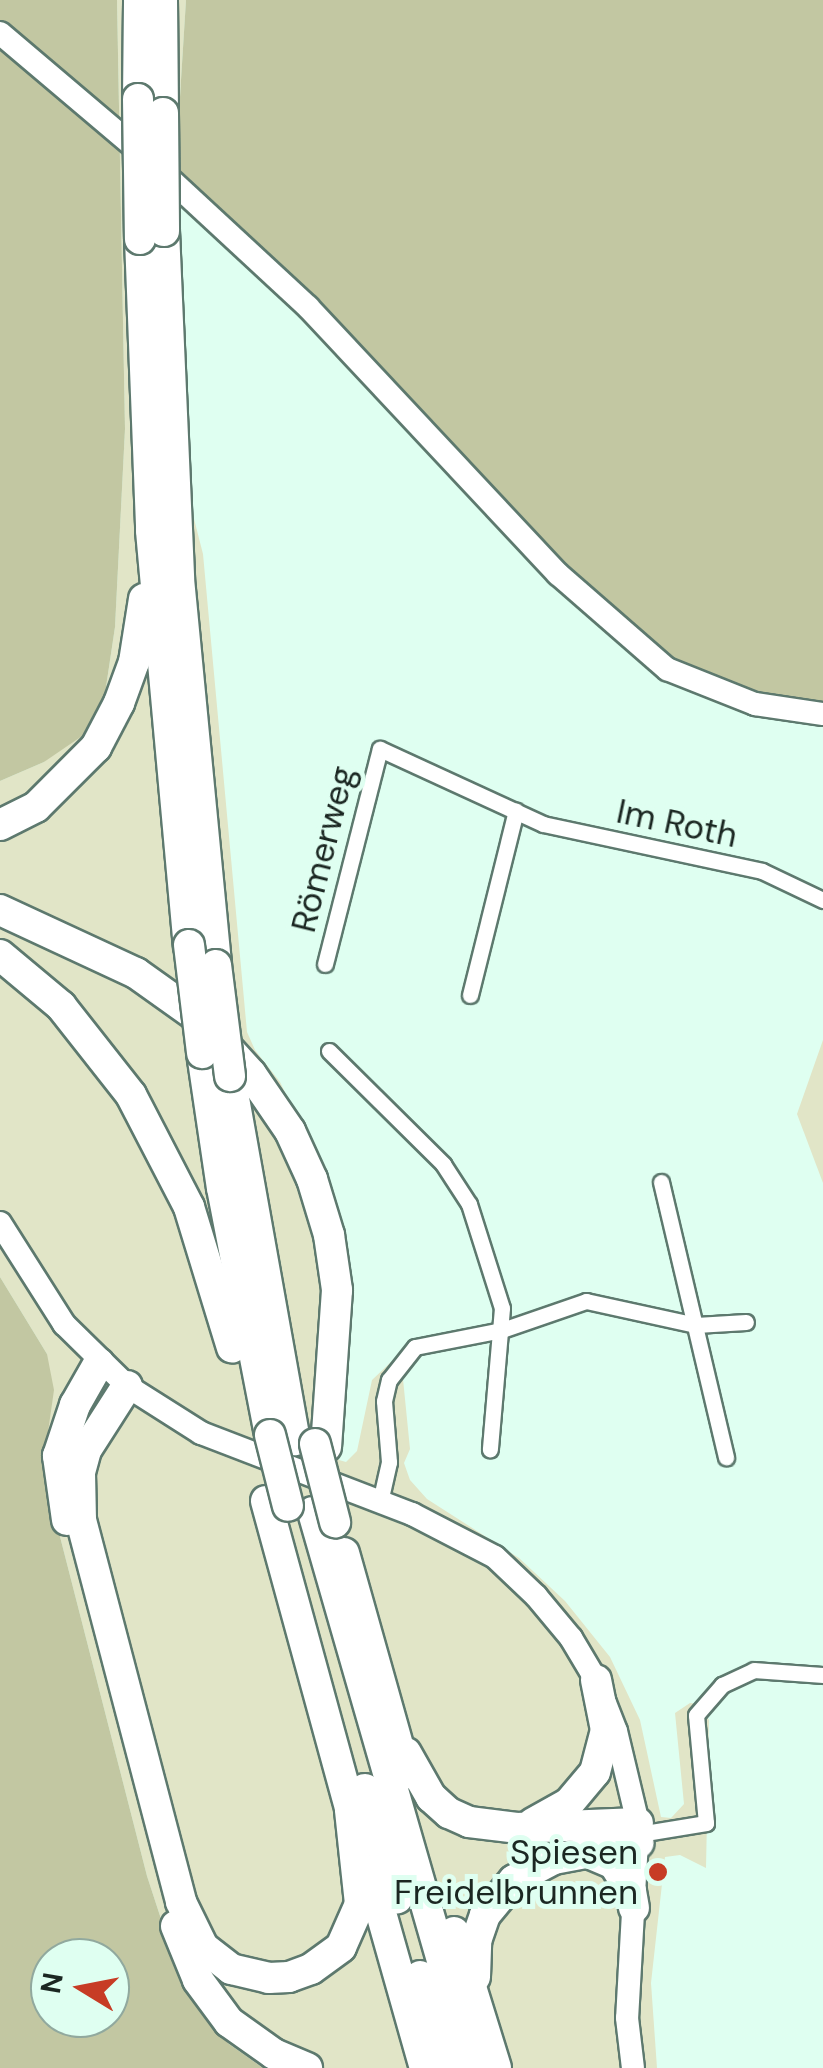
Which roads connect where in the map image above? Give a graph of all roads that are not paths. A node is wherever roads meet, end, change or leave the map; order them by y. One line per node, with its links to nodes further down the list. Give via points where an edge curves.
1 (139, 0): 4 (highway)
2 (162, 0): 4 (highway)
3 (0, 34): 7 (street, via 308,307 558,574 668,669 755,704)
4 (151, 106): 5 (highway, bridge)
5 (152, 235): 6 (highway); 26 (highway, bridge, via 216,964)
6 (151, 531): 10 (highway, via 140,630 119,703 96,747 67,780); 17 (highway, bridge)
7 (823, 714)
8 (380, 749): 9 (street, Im Roth); 14 (street, Römerweg)
9 (516, 811): 11 (street, Im Roth, via 566,830 762,871); 15 (street)
10 (0, 825)
11 (823, 900)
12 (0, 910): 26 (highway, via 121,965 202,1020 252,1074 290,1131 318,1198 337,1290)
13 (0, 955): 23 (highway, via 61,1006 131,1095 189,1208)
14 (325, 964)
15 (470, 995)
16 (330, 1051): 22 (street, via 456,1181 499,1289)
17 (208, 1100): 23 (highway, via 212,1215); 26 (highway)
18 (660, 1182): 21 (street)
19 (0, 1223): 24 (street, via 64,1324)
20 (746, 1322): 21 (street)
21 (696, 1325): 22 (street, via 586,1301); 28 (street)
22 (502, 1330): 27 (street); 29 (street, via 428,1343 404,1357 384,1402 388,1462)
23 (232, 1348): 26 (highway)
24 (100, 1364): 25 (street); 40 (highway, via 63,1433 60,1493 169,1907 213,2004 250,2040)
25 (127, 1386): 29 (street, via 201,1433); 34 (highway, via 86,1450 81,1520 181,1902 203,1946 231,1969 269,1978 311,1968 341,1946 360,1904)
26 (291, 1439): 30 (highway, bridge); 30 (highway, bridge)
27 (490, 1448)
28 (726, 1457)
29 (380, 1502): 32 (street, via 494,1556 536,1596)
30 (300, 1510): 33 (highway); 34 (highway); 42 (highway, via 324,1648); 43 (highway)
31 (823, 1675): 36 (street, via 754,1670 722,1685 696,1715 706,1822)
32 (596, 1680): 35 (highway, via 606,1730 595,1772 550,1818); 36 (street, via 629,1776)
33 (386, 1701): 35 (highway, via 431,1797 469,1822); 39 (highway)
34 (350, 1810): 41 (highway)
35 (517, 1828): 36 (highway)
36 (639, 1833): 37 (highway); 38 (street)
37 (586, 1852): 38 (highway, via 614,1864); 39 (highway, via 530,1868 497,1895 476,1941)
38 (634, 1908): 45 (street, via 627,2018)
39 (475, 2000): 44 (highway)
40 (308, 2068)
41 (425, 2068)
42 (448, 2068)
43 (474, 2068)
44 (496, 2068)
45 (632, 2068)

